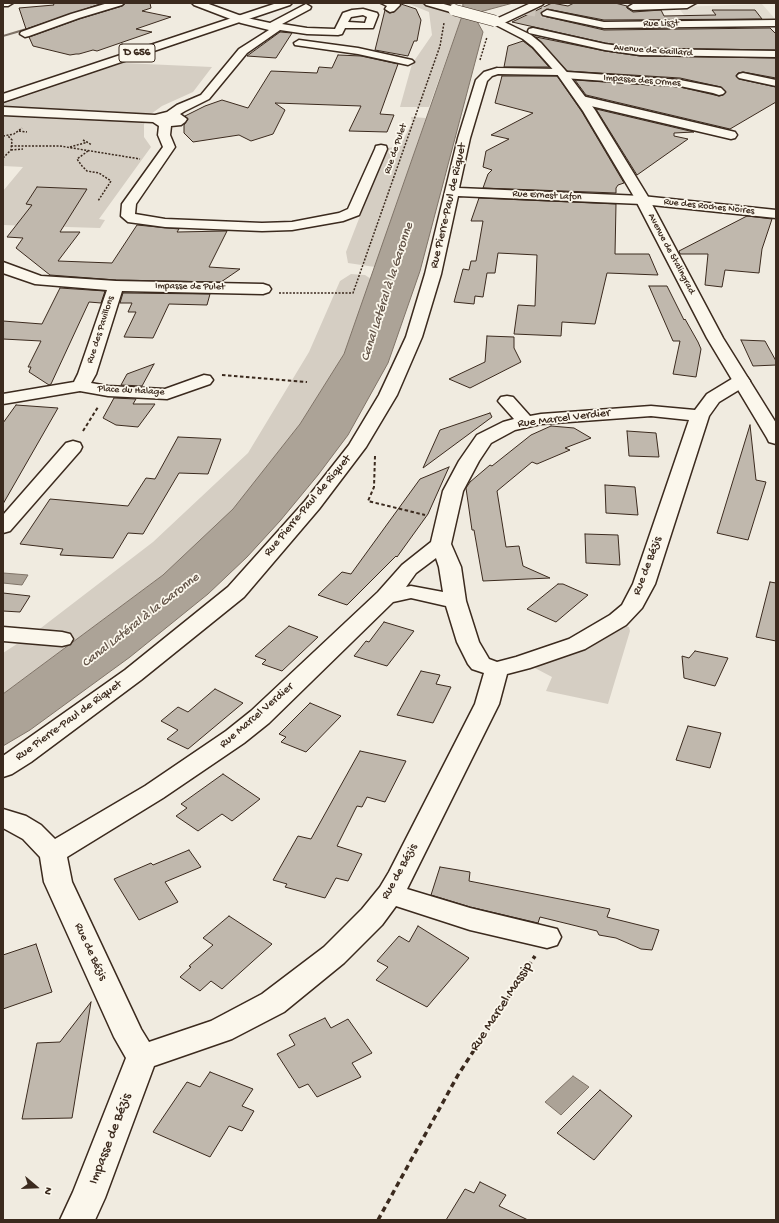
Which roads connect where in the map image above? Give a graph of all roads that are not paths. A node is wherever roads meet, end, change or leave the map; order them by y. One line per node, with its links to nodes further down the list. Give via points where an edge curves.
1 (3, 3): 2 (street)
2 (8, 3)
3 (120, 3): 24 (street)
4 (197, 3): 15 (street)
5 (282, 3): 13 (street, D 656)
6 (287, 3): 13 (street, D 656)
7 (429, 3): 16 (street, Avenue de Stalingrad, bridge)
8 (539, 3): 16 (street)
9 (691, 3): 11 (street)
10 (630, 4): 11 (street); 20 (street)
11 (674, 5): 18 (street)
12 (306, 7): 21 (street)
13 (270, 8): 15 (street, D 656)
14 (547, 14): 20 (street, Rue Liszt, via 596,24)
15 (233, 17): 21 (street); 37 (street, D 656)
16 (497, 21): 22 (street, Avenue de Stalingrad); 23 (street, Avenue de Stalingrad)
17 (776, 23): 18 (street, Rue Liszt)
18 (688, 24): 20 (street, Rue Liszt); 28 (street)
19 (342, 25): 21 (street, via 338,32)
20 (633, 25)
21 (270, 26): 26 (street, via 275,30)
22 (513, 29): 25 (street, via 526,31 535,38); 32 (street, Avenue de Stalingrad, via 537,45)
23 (533, 31): 25 (street, Avenue de Stalingrad); 27 (street, Avenue de Gaillard)
24 (25, 34)
25 (542, 38): 27 (street); 32 (street, Avenue de Stalingrad)
26 (261, 39): 30 (street, via 358,51); 40 (street, via 243,51 204,97)
27 (605, 47): 28 (street, Avenue de Gaillard, via 653,53)
28 (704, 54): 29 (street, Avenue de Gaillard)
29 (776, 54)
30 (408, 62)
31 (776, 70): 34 (street)
32 (562, 74): 36 (street, Impasse des Ormes, via 676,83); 38 (street, Avenue de Stalingrad); 43 (street, Rue Pierre-Paul de Riquet, via 496,71 485,76 475,100)
33 (743, 76): 34 (street)
34 (759, 79): 35 (street)
35 (776, 82)
36 (719, 92)
37 (3, 98)
38 (582, 100): 41 (street); 44 (street, Avenue de Stalingrad)
39 (3, 111): 40 (street)
40 (164, 119): 42 (street, via 164,134 169,147 130,204 128,216 133,219 234,227 292,226 343,217 354,212)
41 (731, 134)
42 (381, 149)
43 (452, 192): 44 (street, Rue Ernest Lafon); 66 (street, Rue Pierre-Paul de Riquet, via 433,274 414,337 388,395 365,434 312,505 236,592 133,675)
44 (642, 200): 45 (street, Rue des Roches Noires); 50 (street, Avenue de Stalingrad, via 715,338)
45 (776, 214)
46 (3, 266): 47 (street, Rue des Pavillons, via 40,281)
47 (116, 286): 48 (street, Impasse de Pulet); 51 (street, Rue des Pavillons, via 87,374)
48 (263, 289)
49 (204, 380): 51 (street, Place du Halage, via 167,394 108,391)
50 (741, 381): 52 (street, Avenue de Stalingrad); 55 (street, via 713,398)
51 (80, 386): 53 (street)
52 (750, 396): 55 (street, via 725,399); 57 (street, Avenue de Stalingrad)
53 (3, 399)
54 (507, 401): 56 (street)
55 (703, 412): 56 (street, Rue Marcel Verdier, via 604,413); 65 (street, Rue de Bézis, via 644,584 631,608 618,620 577,644)
56 (526, 422): 60 (street, Rue Marcel Verdier, via 509,426 484,439 453,491)
57 (776, 438)
58 (73, 447): 59 (street)
59 (3, 527)
60 (441, 544): 61 (street, Rue Marcel Verdier, via 409,569); 62 (street, via 450,567)
61 (386, 597): 62 (street, via 411,592); 68 (street, Rue Marcel Verdier, via 260,717 235,737 154,792)
62 (455, 601): 65 (street, via 468,642 480,664)
63 (3, 634): 64 (street)
64 (62, 639)
65 (497, 669): 69 (street, Rue de Bézis, via 487,704)
66 (3, 768)
67 (3, 818): 68 (street, via 32,832)
68 (53, 853): 71 (street, Rue de Bézis, via 58,882 129,1037)
69 (390, 894): 70 (street, via 470,919); 71 (street, Rue de Bézis, via 372,917 334,955 273,1003 221,1030)
70 (547, 937)
71 (142, 1057): 72 (street, Impasse de Bézis, via 88,1198)
72 (77, 1220)

